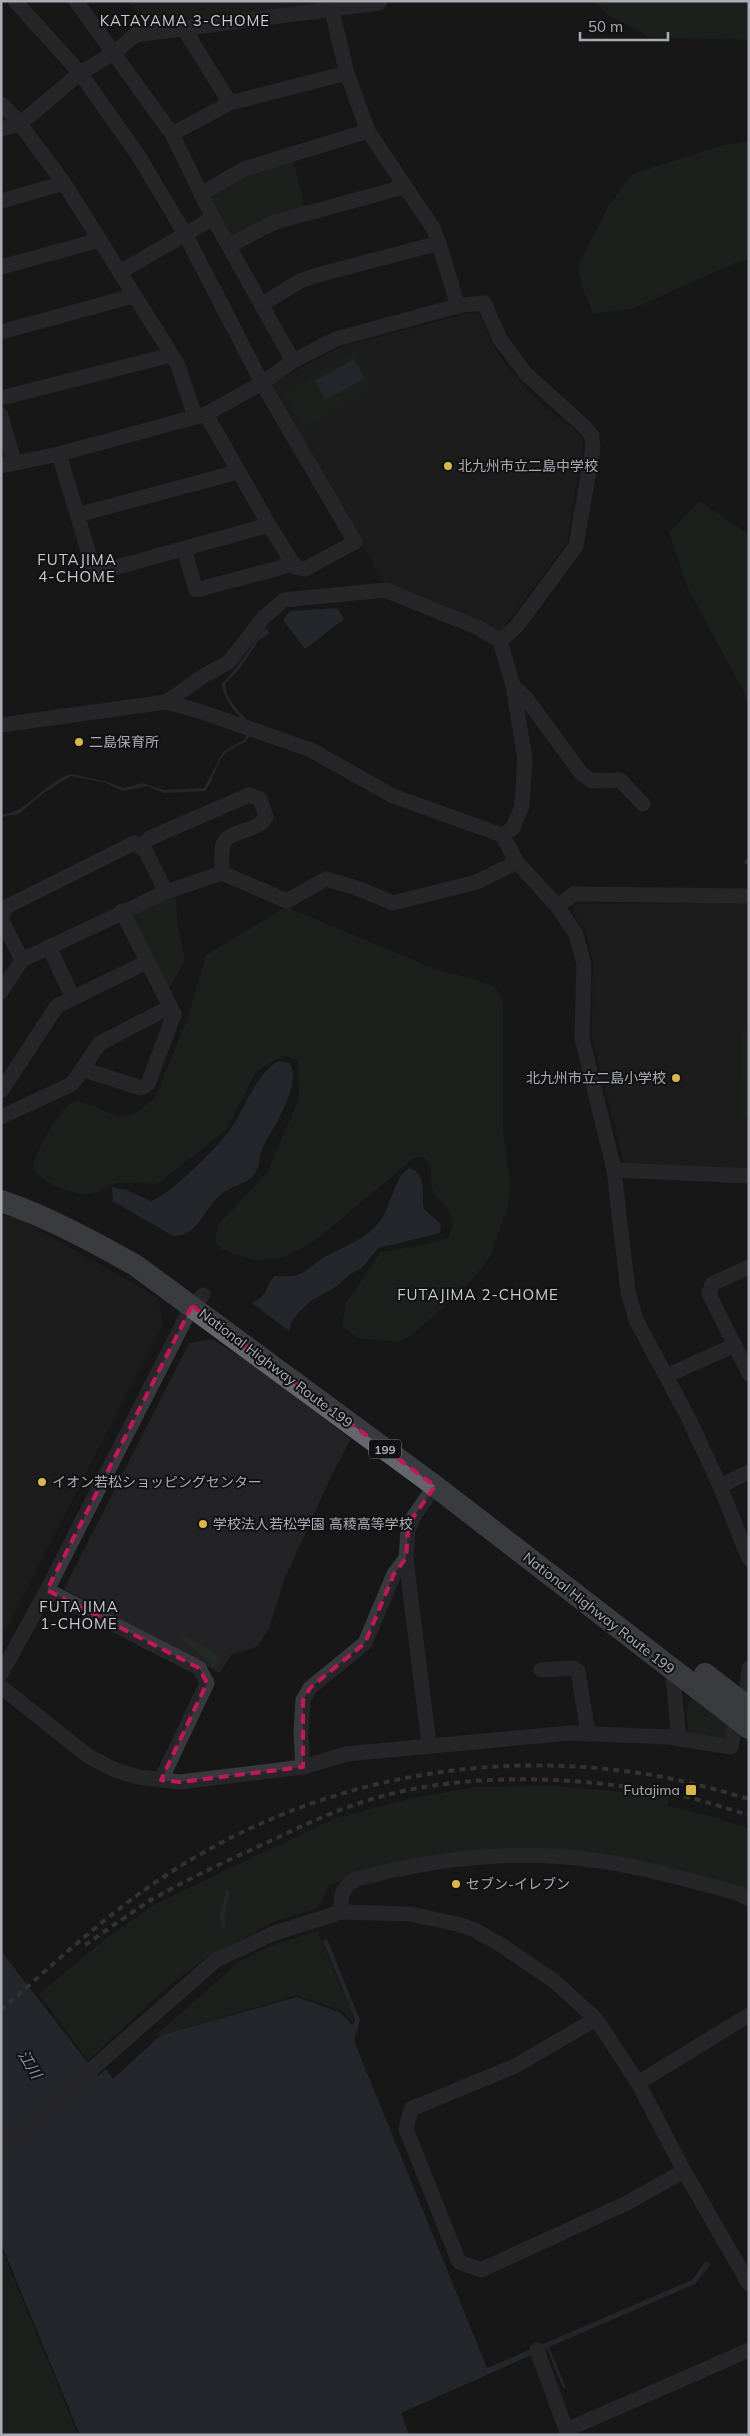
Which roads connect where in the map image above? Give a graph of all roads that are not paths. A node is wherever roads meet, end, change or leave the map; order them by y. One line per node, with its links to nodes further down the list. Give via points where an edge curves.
1 (16, 1): 7 (street)
2 (76, 1): 6 (street)
3 (380, 1): 4 (street)
4 (332, 11): 5 (street); 8 (street)
5 (184, 29): 6 (street, via 135,35); 9 (street)
6 (114, 53): 7 (street); 14 (street)
7 (80, 73): 11 (street); 20 (street, via 138,155)
8 (347, 73): 9 (street); 13 (street)
9 (230, 103): 14 (street)
10 (1, 104): 11 (street)
11 (20, 124): 12 (street); 15 (street)
12 (1, 129)
13 (368, 131): 16 (street); 17 (street, via 244,169)
14 (172, 134): 17 (street)
15 (64, 183): 18 (street); 21 (street)
16 (404, 187): 22 (street, via 433,228); 23 (street, via 275,222)
17 (202, 194): 19 (street)
18 (1, 201)
19 (213, 218): 20 (street); 23 (street)
20 (185, 234): 25 (street); 32 (street)
21 (100, 240): 24 (street); 25 (street)
22 (439, 243): 27 (street, via 314,276); 28 (street)
23 (230, 245): 27 (street)
24 (1, 266)
25 (120, 272): 26 (street)
26 (133, 296): 29 (street); 30 (street)
27 (262, 304): 31 (street)
28 (458, 307): 31 (street, via 336,340); 43 (street, via 484,303 500,339 525,372 592,436 593,447 576,546 517,626)
29 (1, 332)
30 (171, 354): 33 (street); 35 (street)
31 (293, 361): 32 (street)
32 (262, 383): 35 (street); 42 (street, via 355,542 305,569)
33 (1, 398)
34 (1, 415): 37 (street)
35 (201, 415): 36 (street); 38 (street)
36 (59, 454): 37 (street); 39 (street)
37 (8, 464)
38 (238, 472): 39 (street); 40 (street)
39 (78, 515): 41 (street, via 93,568 99,572)
40 (269, 525): 41 (street); 42 (street)
41 (184, 549): 42 (street, via 196,590)
42 (292, 563)
43 (500, 641): 44 (street); 45 (street, via 479,628 385,590 284,600 264,616 230,662)
44 (513, 686): 47 (street, via 526,698 581,773 592,781 620,780); 48 (street, via 525,759 522,806 513,828)
45 (166, 702): 46 (street); 48 (street, via 311,750 393,796)
46 (1, 725)
47 (643, 804)
48 (502, 835): 50 (street)
49 (140, 847): 51 (street, via 150,838 248,795 260,799 266,817 263,823 227,838 223,843); 52 (street, via 145,850); 57 (street, via 134,843 6,907 1,919)
50 (517, 862): 51 (street, via 477,882 394,903 326,879 287,901); 54 (street)
51 (222, 873): 52 (street)
52 (166, 892): 55 (street)
53 (749, 896): 54 (street, via 574,894)
54 (557, 906): 65 (street, via 576,934 584,965 582,1038)
55 (122, 911): 56 (street); 58 (street)
56 (49, 947): 57 (street); 60 (street)
57 (22, 960): 59 (street)
58 (147, 962): 60 (street); 61 (street)
59 (1, 992)
60 (73, 998): 63 (street, via 57,1006)
61 (170, 1007): 62 (street, via 100,1042); 62 (street, via 174,1014 148,1084 141,1088)
62 (82, 1069): 64 (street, via 72,1084)
63 (1, 1091)
64 (1, 1117)
65 (614, 1170): 66 (street); 73 (street, via 628,1292 636,1320)
66 (749, 1176)
67 (1, 1190): 70 (highway, National Highway Route 199 / 199, via 93,1224 144,1253)
68 (1, 1201): 70 (highway, National Highway Route 199 / 199, via 85,1237)
69 (749, 1267): 71 (street, via 712,1284 709,1294)
70 (197, 1300): 75 (highway, National Highway Route 199 / 199); 79 (street); 85 (highway, National Highway Route 199 / 199, via 446,1475)
71 (735, 1345): 72 (street); 73 (street)
72 (749, 1374)
73 (666, 1376): 76 (street)
74 (749, 1472): 76 (street)
75 (435, 1486): 77 (street, via 408,1530); 80 (highway, National Highway Route 199 / 199)
76 (720, 1486): 78 (street)
77 (406, 1558): 88 (street); 89 (street, via 394,1574 365,1643 310,1688 303,1700)
78 (749, 1559)
79 (47, 1590): 83 (street); 90 (street, via 199,1668 207,1684)
80 (672, 1668): 85 (highway, National Highway Route 199 / 199); 87 (street)
81 (749, 1668): 85 (street)
82 (541, 1670): 86 (street, via 573,1668 578,1671)
83 (1, 1674)
84 (1, 1687): 90 (street, via 88,1756 122,1772)
85 (745, 1715): 87 (street, via 731,1747)
86 (588, 1733): 87 (street); 88 (street)
87 (679, 1739)
88 (429, 1746): 89 (street, via 346,1754)
89 (303, 1767): 90 (street, via 180,1782)
90 (161, 1780)
91 (749, 1899): 92 (street, via 738,1893 629,1865 534,1856 415,1865 362,1878 349,1883 341,1894)
92 (341, 1912): 94 (street, via 410,1914 475,1930 534,1966); 96 (street, via 272,1934 216,1960)
93 (749, 2015): 95 (street)
94 (596, 2018): 95 (street); 97 (street, via 515,2066 411,2109 406,2129 459,2262 481,2270 627,2203)
95 (638, 2083): 97 (street)
96 (1, 2149)
97 (684, 2171): 98 (street)
98 (749, 2284)
99 (537, 2350): 101 (street)
100 (749, 2350): 101 (street)
101 (568, 2432)

